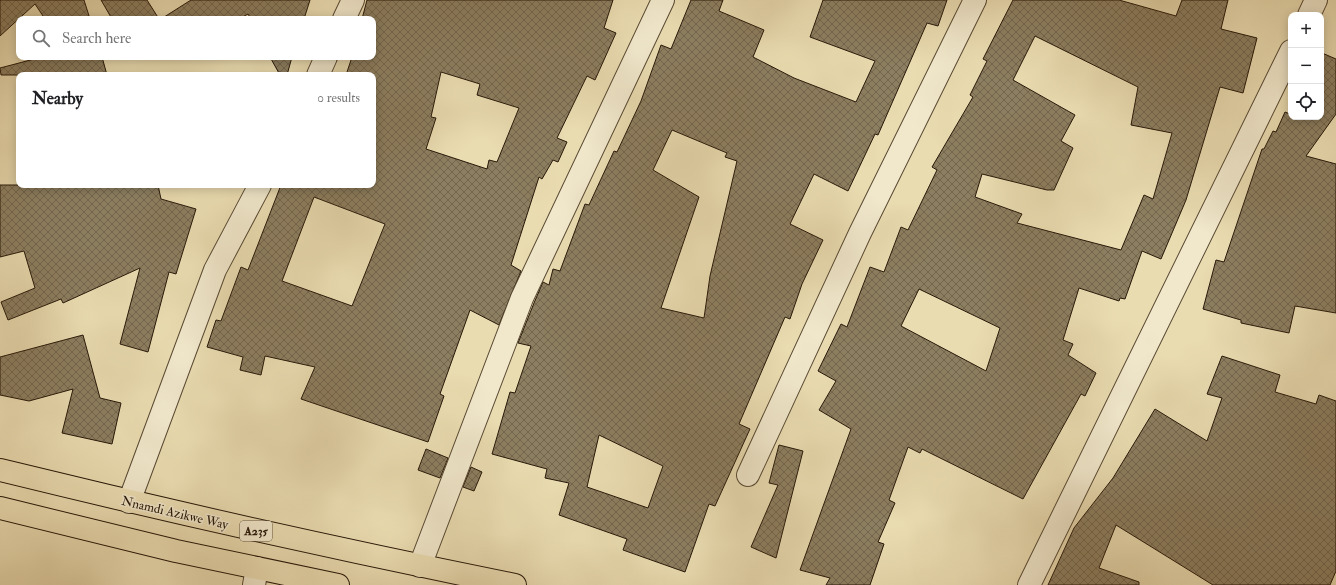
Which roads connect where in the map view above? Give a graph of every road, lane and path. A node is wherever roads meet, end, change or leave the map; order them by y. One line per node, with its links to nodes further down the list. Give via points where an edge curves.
1 (353, 0): 6 (street)
2 (663, 0): 15 (street, via 522,298)
3 (975, 0): 12 (street, via 860,233)
4 (1316, 0): 5 (street)
5 (1310, 12)
6 (345, 16)
7 (1288, 57): 19 (street)
8 (325, 60): 9 (street)
9 (319, 72)
10 (258, 188): 13 (street, via 214,270)
11 (0, 470): 13 (highway, Nnamdi Azikwe Way / A235)
12 (748, 475)
13 (129, 502): 15 (highway, Nnamdi Azikwe Way / A235)
14 (0, 508): 16 (highway, via 176,551)
15 (420, 566): 18 (highway, Nnamdi Azikwe Way / A235)
16 (255, 576): 17 (highway)
17 (338, 585)
18 (514, 585)
19 (1029, 585)

